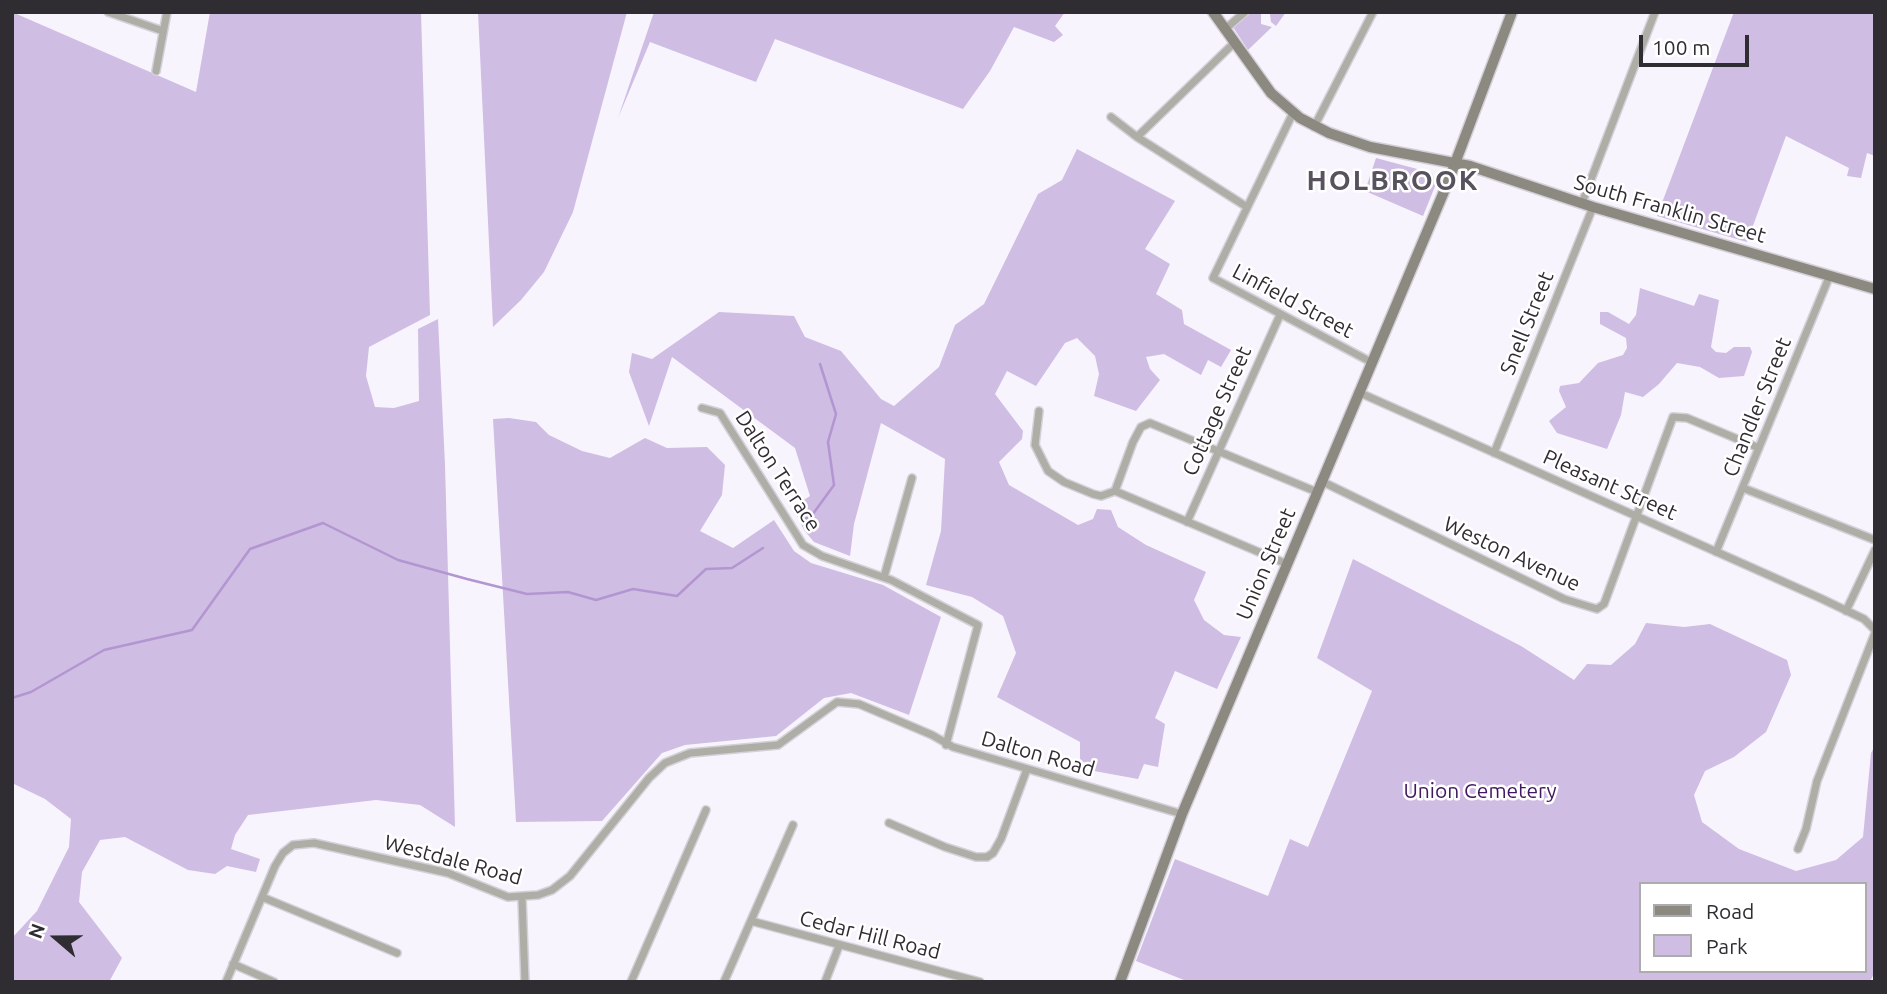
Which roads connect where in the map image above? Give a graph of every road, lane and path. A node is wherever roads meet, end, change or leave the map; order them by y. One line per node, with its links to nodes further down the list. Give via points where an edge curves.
1 (108, 12): 9 (street)
2 (167, 12): 9 (street)
3 (1213, 12): 8 (main road, South Franklin Street)
4 (1245, 12): 8 (street)
5 (1373, 12): 14 (street)
6 (1512, 12): 16 (main road, Union Street)
7 (1655, 12): 17 (street)
8 (1224, 30): 10 (main road, South Franklin Street)
9 (163, 31): 11 (street)
10 (1233, 44): 12 (main road, South Franklin Street, via 1266,88); 15 (street)
11 (156, 71)
12 (1293, 113): 14 (main road, South Franklin Street); 18 (street, Linfield Street)
13 (1111, 117): 15 (street)
14 (1314, 127): 16 (main road, South Franklin Street, via 1370,147)
15 (1137, 137): 18 (street)
16 (1455, 163): 17 (main road, South Franklin Street); 23 (main road, Union Street)
17 (1582, 203): 19 (main road, South Franklin Street)
18 (1247, 207): 22 (street, Linfield Street, via 1213,278)
19 (1593, 207): 20 (main road, South Franklin Street); 29 (street, Snell Street)
20 (1830, 275): 21 (main road, South Franklin Street); 27 (street, Chandler Street)
21 (1875, 289)
22 (1280, 315): 23 (street, Linfield Street); 28 (street, Cottage Street)
23 (1371, 362): 24 (main road, Union Street)
24 (1359, 392): 29 (street, Pleasant Street); 31 (main road, Union Street)
25 (702, 408): 41 (street, Dalton Terrace, via 720,414 803,545)
26 (1039, 411): 33 (street, via 1035,444 1048,471 1093,494)
27 (1759, 448): 32 (street, Chandler Street); 35 (street, via 1673,417)
28 (1218, 451): 33 (street, via 1146,423 1133,442); 34 (street); 36 (street, Cottage Street)
29 (1494, 453): 35 (street, Pleasant Street)
30 (912, 478): 41 (street)
31 (1321, 481): 34 (main road, Union Street); 35 (street, Weston Avenue, via 1587,608 1604,604)
32 (1742, 488): 37 (street); 39 (street, Chandler Street)
33 (1115, 491): 36 (street)
34 (1317, 492): 40 (main road, Union Street)
35 (1638, 517): 39 (street, Pleasant Street)
36 (1187, 522): 40 (street)
37 (1875, 540)
38 (1875, 550): 42 (street)
39 (1716, 552): 42 (street, Pleasant Street)
40 (1287, 564): 48 (main road, Union Street)
41 (884, 577): 45 (street, Dalton Terrace, via 978,625)
42 (1846, 611): 43 (street, Pleasant Street, via 1870,622)
43 (1875, 631): 51 (street)
44 (890, 716): 45 (street, Dalton Road); 53 (street, Westdale Road, via 855,702 837,702 778,745 696,752 671,760 653,773 565,881 546,893)
45 (946, 745): 46 (street, Dalton Road)
46 (1027, 769): 48 (street, Dalton Road); 49 (street, via 1001,839 987,857 976,857)
47 (706, 810): 61 (street)
48 (1182, 814): 65 (main road, Union Street)
49 (889, 823)
50 (793, 825): 54 (street)
51 (1797, 849)
52 (262, 897): 53 (street, Westdale Road, via 283,853 293,845 310,842 448,873); 56 (street); 57 (street, Westdale Road)
53 (523, 898): 60 (street)
54 (751, 921): 55 (street, Cedar Hill Road); 62 (street)
55 (839, 946): 63 (street); 64 (street, Cedar Hill Road)
56 (397, 953)
57 (233, 964): 58 (street, Westdale Road); 59 (street)
58 (226, 982)
59 (274, 982)
60 (525, 982)
61 (631, 982)
62 (724, 982)
63 (825, 982)
64 (981, 982)
65 (1120, 982)

